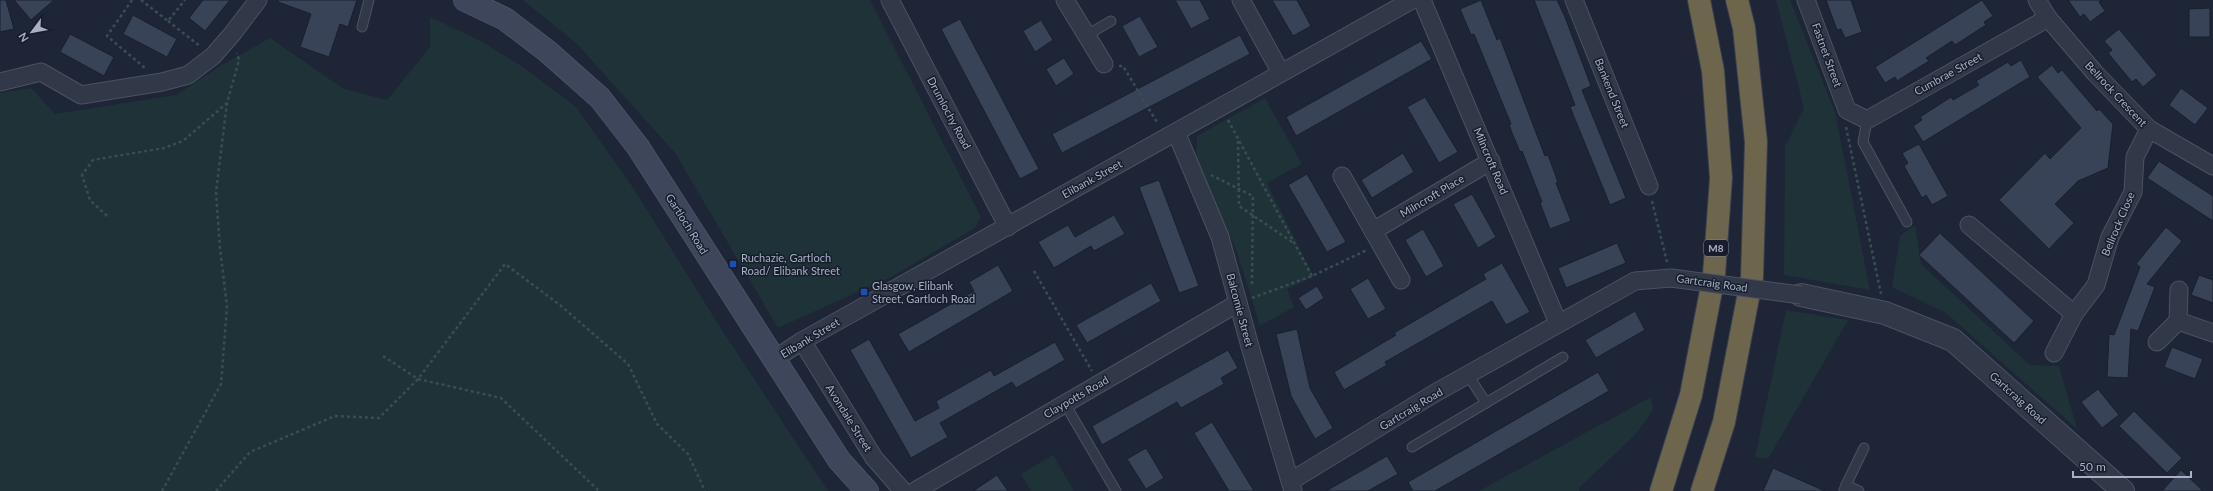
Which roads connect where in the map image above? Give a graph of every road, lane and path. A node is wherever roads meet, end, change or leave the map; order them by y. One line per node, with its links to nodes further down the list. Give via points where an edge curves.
1 (132, 0): 27 (path, via 107,36)
2 (141, 0): 18 (path)
3 (185, 0): 18 (path)
4 (258, 0): 21 (street)
5 (369, 0): 20 (lane)
6 (465, 0): 65 (main road, Gartloch Road, via 505,19 547,51 600,98 638,147)
7 (1065, 0): 22 (street)
8 (1241, 0): 25 (street)
9 (1412, 0): 25 (street, Elibank Street)
10 (1422, 0): 35 (street, Milncroft Road)
11 (1574, 0): 39 (street, Bankend Street)
12 (1699, 0): 83 (highway, M8, via 1714,71 1721,178 1714,275 1691,395)
13 (1737, 0): 84 (highway, via 1744,28 1756,142 1752,277 1724,422)
14 (1806, 0): 30 (street, Fastnet Street)
15 (2037, 0): 17 (street, Bellrock Crescent)
16 (895, 2): 45 (street, Drumlochy Road)
17 (2048, 18): 31 (street, Cumbrae Street); 32 (street, Bellrock Crescent, via 2095,73)
18 (168, 21): 23 (path)
19 (1111, 21): 22 (lane)
20 (362, 27)
21 (234, 33): 23 (street); 28 (path, via 239,60)
22 (1087, 35): 24 (street)
23 (214, 56): 27 (street, via 188,75)
24 (1104, 64): 33 (path, via 1123,66)
25 (1281, 73): 29 (street, Elibank Street)
26 (0, 82): 27 (street, via 40,72 81,95)
27 (162, 82)
28 (227, 102): 41 (path, via 183,141 164,148 93,160 82,175 90,200); 75 (path, via 216,192 227,307 221,384)
29 (1221, 107): 33 (street, Elibank Street); 34 (path)
30 (1847, 110): 31 (street); 55 (path, via 1846,130)
31 (1867, 120): 43 (lane, via 1863,142)
32 (2149, 129): 37 (street, Bellrock Crescent); 56 (street, Bellrock Close, via 2135,157 2133,192 2110,237 2096,285)
33 (1171, 135): 36 (street, Balcomie Street); 45 (street, Elibank Street)
34 (1238, 139): 40 (path); 47 (path)
35 (1491, 161): 46 (street, Milncroft Place); 58 (street, Milncroft Road)
36 (1191, 165): 40 (path); 54 (street, Balcomie Street)
37 (2213, 166)
38 (1342, 176): 46 (street)
39 (1649, 186): 50 (path)
40 (1240, 189): 42 (path, via 1239,206); 42 (path, via 1253,196)
41 (107, 216)
42 (1253, 216): 47 (path); 54 (path)
43 (1907, 222)
44 (1969, 225): 56 (street)
45 (1008, 227): 60 (street, Elibank Street)
46 (1377, 237): 49 (path); 51 (street)
47 (1295, 244): 49 (path)
48 (1034, 271): 68 (path)
49 (1312, 276): 54 (path)
50 (1671, 278): 53 (street, Gartcraig Road, bridge); 58 (street, Gartcraig Road, via 1635,281)
51 (1401, 280)
52 (2178, 290): 57 (street)
53 (1800, 295): 55 (street, Gartcraig Road)
54 (1245, 301): 68 (street, Claypotts Road); 73 (street, Balcomie Street)
55 (1885, 313): 86 (street, Gartcraig Road, via 1953,340)
56 (2074, 314): 62 (street, Bellrock Close)
57 (2178, 321): 59 (street); 61 (street)
58 (1558, 323): 66 (street, Gartcraig Road)
59 (2213, 333)
60 (802, 341): 65 (street, Elibank Street); 80 (street, Avondale Street, via 874,458)
61 (2157, 342)
62 (2054, 353)
63 (383, 356): 67 (path)
64 (1563, 357): 69 (lane)
65 (773, 360): 79 (main road, Gartloch Road, via 839,460)
66 (1468, 375): 69 (lane); 73 (street, Gartcraig Road)
67 (418, 379): 76 (path, via 379,418 335,416 250,452); 77 (path, via 501,398); 78 (path, via 505,264 560,304 628,364 657,424 688,454)
68 (1100, 384): 70 (street, Claypotts Road)
69 (1486, 403): 71 (lane)
70 (1065, 404): 81 (street, Claypotts Road); 82 (lane)
71 (1412, 447)
72 (1864, 448): 74 (lane)
73 (1292, 486)
74 (1845, 488): 85 (lane)
75 (162, 491)
76 (216, 491)
77 (599, 491)
78 (706, 491)
79 (867, 491)
80 (903, 491)
81 (915, 491)
82 (1116, 491)
83 (1661, 491)
84 (1702, 491)
85 (1859, 491)
86 (2123, 491)

